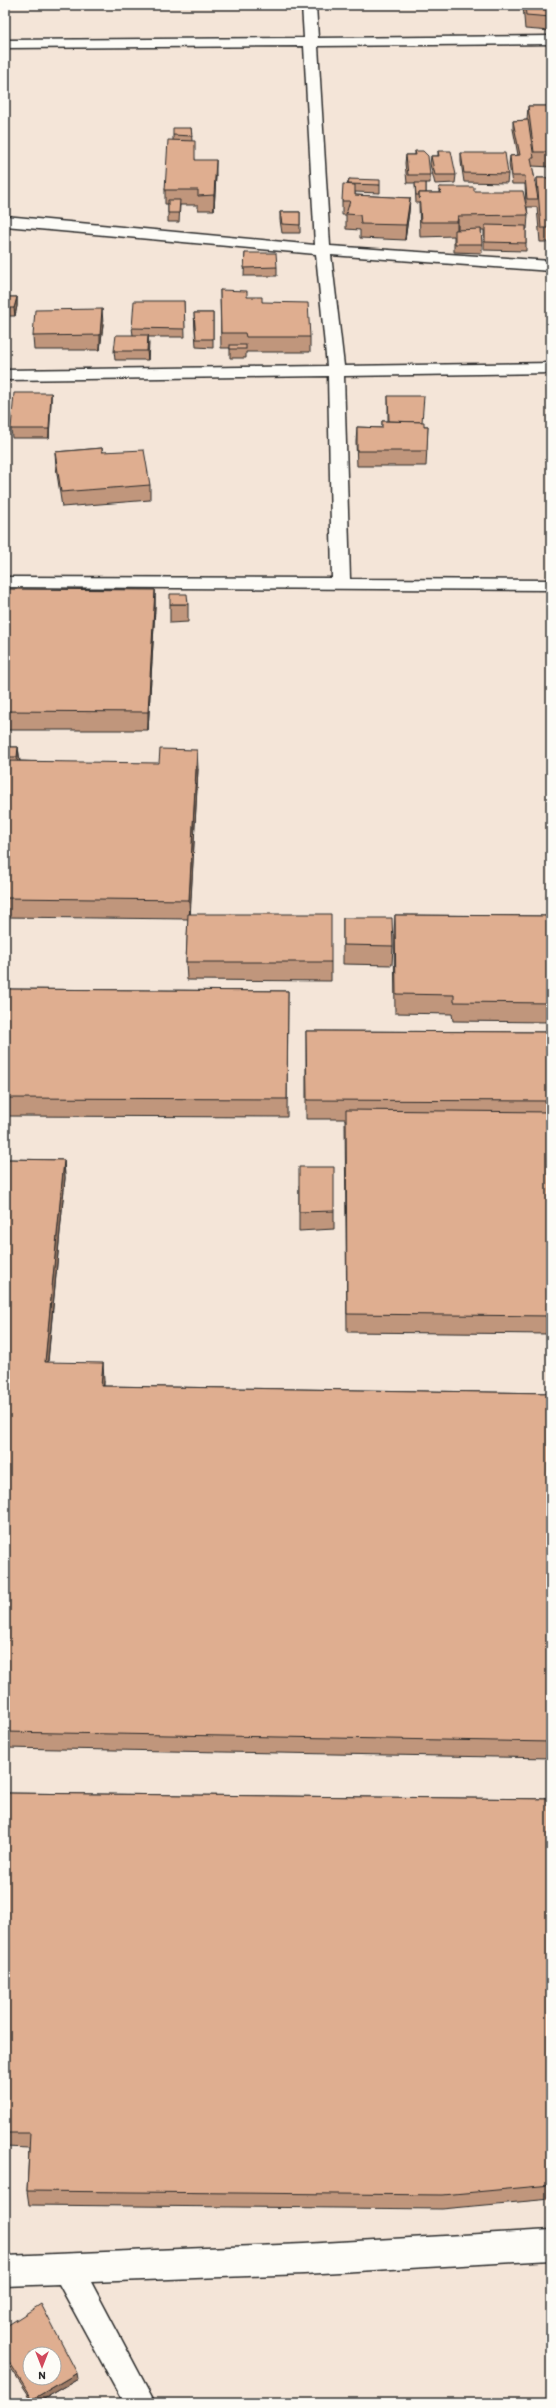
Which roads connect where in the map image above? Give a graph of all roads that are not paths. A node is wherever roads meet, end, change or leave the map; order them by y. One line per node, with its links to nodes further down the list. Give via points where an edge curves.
1 (309, 5): 3 (street)
2 (551, 40): 3 (street)
3 (310, 42): 4 (street); 6 (street)
4 (5, 44)
5 (5, 221): 6 (street)
6 (323, 250): 7 (street); 9 (street)
7 (551, 266)
8 (551, 368): 9 (street)
9 (336, 371): 10 (street); 12 (street)
10 (5, 375)
11 (5, 582): 12 (street)
12 (341, 584): 13 (street)
13 (551, 585)
14 (551, 2245): 15 (street, via 304,2259)
15 (67, 2268): 16 (street); 17 (street)
16 (5, 2271)
17 (140, 2403)

